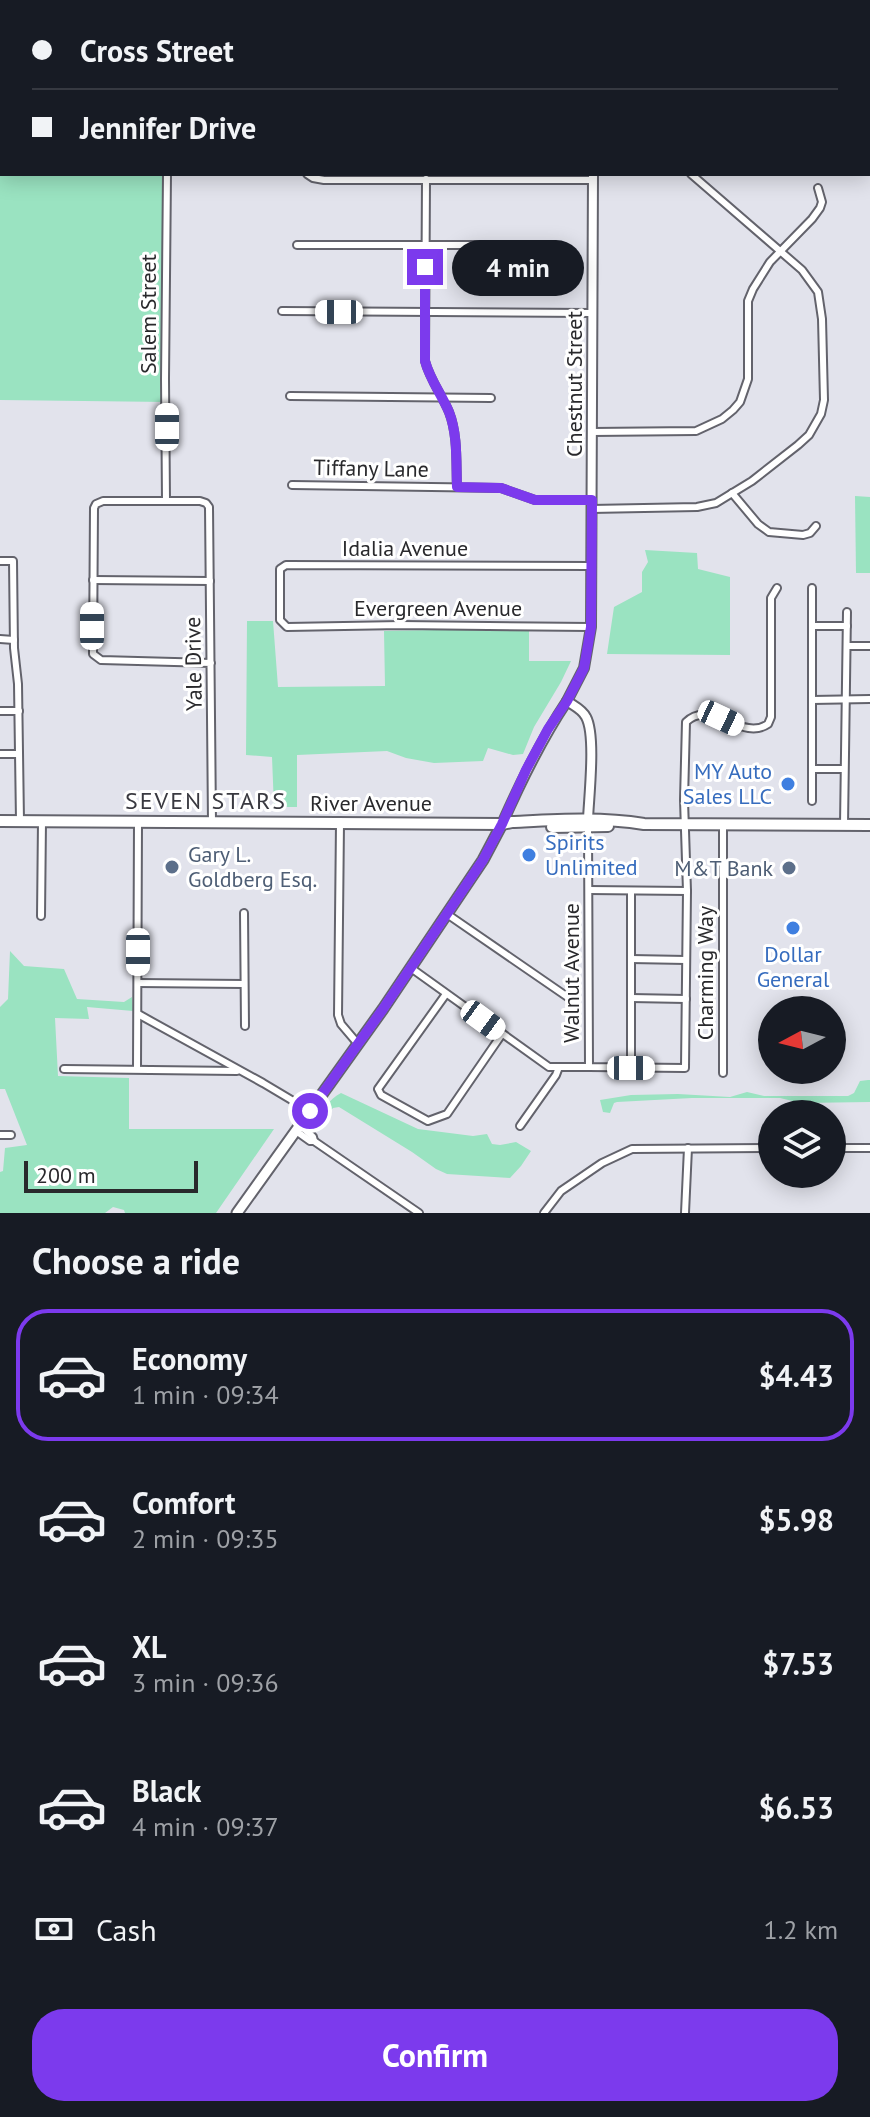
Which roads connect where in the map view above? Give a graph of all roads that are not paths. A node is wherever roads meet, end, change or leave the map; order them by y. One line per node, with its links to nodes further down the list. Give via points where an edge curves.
1 (167, 176): 21 (street, Salem Street)
2 (310, 176): 5 (street)
3 (693, 176): 10 (street, Tiffany Lane)
4 (593, 177): 5 (street); 13 (street, Chestnut Street)
5 (426, 179): 8 (street)
6 (818, 188): 10 (street, via 820,208)
7 (297, 245): 8 (street)
8 (426, 245): 9 (street); 12 (street)
9 (519, 245)
10 (781, 251): 17 (street, via 748,301 748,379 733,410 696,431); 20 (street, Tiffany Lane, via 818,292 824,400 809,435)
11 (282, 311): 12 (street)
12 (425, 312): 13 (street); 15 (street, via 425,361)
13 (593, 313): 17 (street, Chestnut Street)
14 (290, 396): 15 (street)
15 (441, 397): 16 (street); 19 (street, via 453,431)
16 (491, 398)
17 (592, 432): 22 (street, Chestnut Street)
18 (292, 485): 19 (street, Tiffany Lane)
19 (457, 487): 22 (street, Tiffany Lane, via 501,488 535,500)
20 (732, 493): 22 (street, Tiffany Lane, via 697,507); 23 (street, via 769,532 803,535)
21 (166, 501): 26 (street, via 98,503); 27 (street, Yale Drive, via 208,505)
22 (592, 504): 25 (street, Chestnut Street)
23 (816, 526)
24 (0, 561): 36 (street, via 13,561)
25 (591, 566): 31 (street, Idalia Avenue, via 286,565 280,569 279,606); 34 (street, Chestnut Street)
26 (93, 580): 27 (street); 39 (street, via 92,649 101,660)
27 (210, 581): 39 (street, Yale Drive)
28 (777, 588): 59 (street, Walnut Avenue, via 771,598 770,721 762,729 746,729 712,716 688,719)
29 (812, 588): 32 (street)
30 (847, 612): 33 (street)
31 (286, 625): 34 (street, Evergreen Avenue)
32 (812, 626): 33 (street); 42 (street)
33 (847, 626): 37 (street)
34 (591, 627): 43 (street, Chestnut Street, via 584,668)
35 (0, 639): 36 (street)
36 (14, 640): 45 (street)
37 (847, 646): 38 (street); 40 (street)
38 (870, 646)
39 (211, 663): 55 (street, Yale Drive)
40 (846, 699): 41 (street); 42 (street); 49 (street)
41 (870, 699)
42 (812, 700): 48 (street)
43 (567, 701): 57 (street, via 588,720); 58 (street, Chestnut Street, via 526,770)
44 (0, 711): 45 (street)
45 (19, 711): 47 (street)
46 (0, 754): 47 (street)
47 (19, 754): 52 (street)
48 (812, 769): 49 (street); 50 (street)
49 (844, 769): 61 (street)
50 (812, 801)
51 (0, 821): 52 (highway, River Avenue)
52 (20, 821): 53 (highway, River Avenue)
53 (42, 821): 54 (highway, River Avenue); 68 (street)
54 (138, 822): 55 (highway, River Avenue); 72 (street)
55 (212, 822): 56 (highway, River Avenue)
56 (340, 823): 58 (highway, River Avenue); 81 (street, via 338,1015)
57 (588, 823): 58 (highway, River Avenue); 59 (highway, River Avenue); 63 (street, Walnut Avenue)
58 (502, 824): 67 (main road)
59 (687, 824): 60 (highway, River Avenue); 65 (street, Walnut Avenue)
60 (723, 825): 61 (highway, River Avenue); 88 (street, Charming Way)
61 (844, 825): 62 (highway, River Avenue)
62 (870, 825)
63 (589, 890): 64 (street); 83 (street, Walnut Avenue)
64 (631, 891): 65 (street); 69 (street)
65 (687, 891): 70 (street, Walnut Avenue)
66 (244, 913): 73 (street)
67 (447, 914): 71 (main road); 75 (street)
68 (41, 916)
69 (631, 959): 70 (street); 76 (street)
70 (686, 960): 77 (street, Walnut Avenue)
71 (411, 968): 74 (street); 81 (main road)
72 (138, 983): 73 (street); 78 (street)
73 (244, 984): 79 (street)
74 (446, 994): 80 (street); 80 (street, via 378,1089 381,1095 428,1121 447,1114)
75 (569, 998)
76 (631, 998): 77 (street); 84 (street)
77 (686, 999): 84 (street, Walnut Avenue, via 685,1068)
78 (138, 1014): 86 (street); 87 (street)
79 (245, 1026)
80 (502, 1034): 82 (street, via 549,1067)
81 (358, 1044): 89 (main road)
82 (559, 1067): 83 (street); 90 (street)
83 (589, 1067): 84 (street, Walnut Avenue)
84 (631, 1068)
85 (64, 1069): 86 (street)
86 (137, 1069): 87 (street)
87 (239, 1071): 89 (street)
88 (723, 1073)
89 (310, 1111): 91 (main road)
90 (520, 1126)
91 (298, 1128): 98 (main road); 99 (street)
92 (0, 1135): 93 (street)
93 (11, 1135)
94 (688, 1148): 95 (street); 100 (street, via 632,1149 612,1158 561,1191); 101 (street)
95 (758, 1148)
96 (846, 1148): 97 (street)
97 (870, 1148)
98 (237, 1213)
99 (419, 1213)
100 (544, 1213)
101 (685, 1213)

